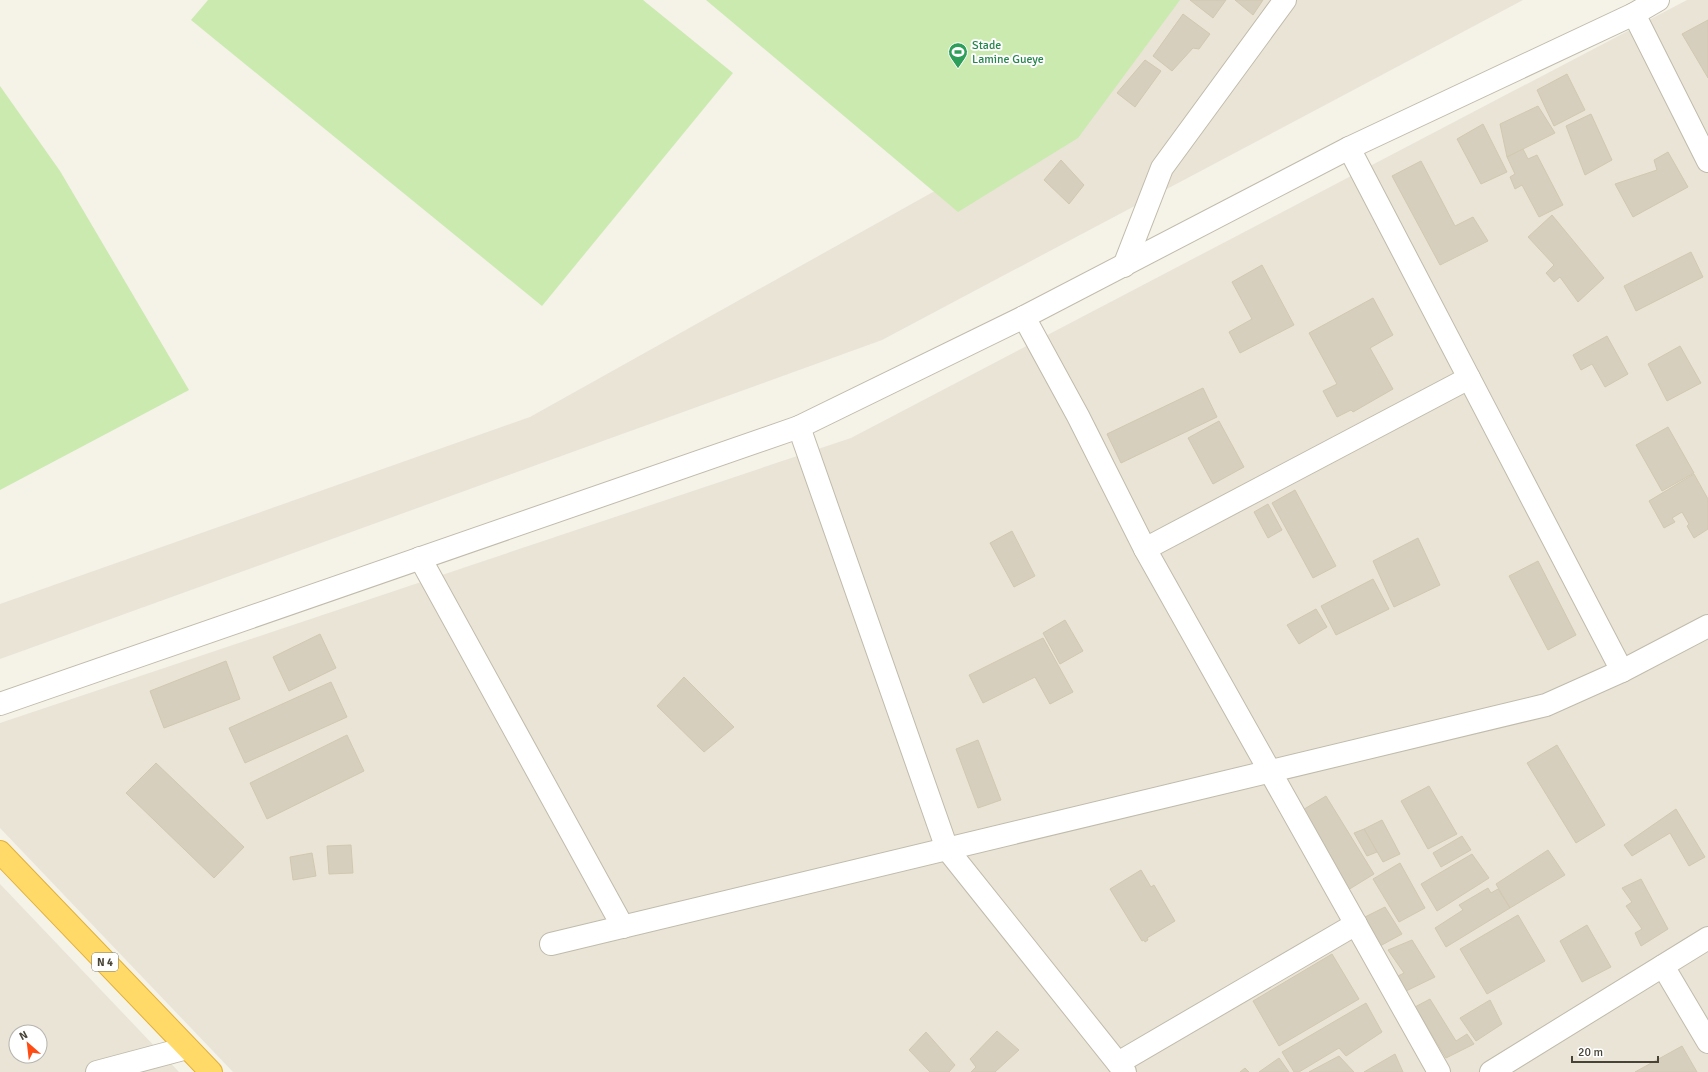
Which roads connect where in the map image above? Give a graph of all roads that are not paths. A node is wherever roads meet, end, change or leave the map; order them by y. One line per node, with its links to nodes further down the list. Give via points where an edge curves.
1 (1285, 0): 6 (street, via 1162,168)
2 (1658, 0): 3 (street)
3 (1634, 14): 4 (street); 5 (street)
4 (1349, 148): 6 (street); 8 (street)
5 (1708, 160)
6 (1124, 266): 7 (street)
7 (1024, 317): 9 (street); 10 (street, via 1078,416)
8 (1469, 378): 10 (street); 13 (street)
9 (799, 427): 11 (street); 16 (street)
10 (1145, 549): 15 (street)
11 (420, 558): 14 (street); 19 (street)
12 (1708, 626): 13 (street)
13 (1622, 670): 15 (street, via 1546,705)
14 (2, 699)
15 (1270, 771): 16 (street); 18 (street)
16 (947, 849): 19 (street); 25 (street)
17 (0, 852): 24 (highway, N 4)
18 (1356, 924): 25 (street); 28 (street)
19 (623, 927): 21 (street)
20 (1708, 938): 22 (street)
21 (551, 944)
22 (1664, 966): 23 (street); 29 (street)
23 (1708, 1042)
24 (187, 1048): 26 (street); 27 (highway, N 4)
25 (1122, 1067)
26 (97, 1072)
27 (211, 1072)
28 (1439, 1072)
29 (1491, 1072)

